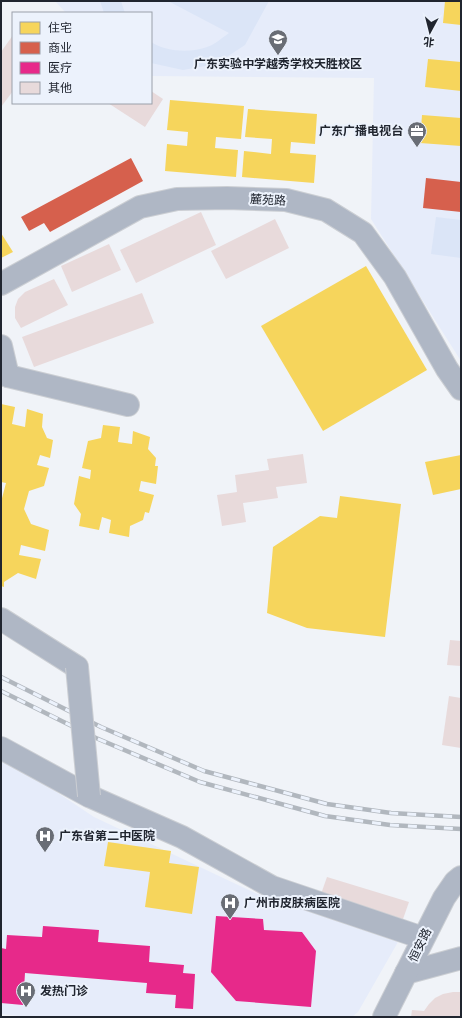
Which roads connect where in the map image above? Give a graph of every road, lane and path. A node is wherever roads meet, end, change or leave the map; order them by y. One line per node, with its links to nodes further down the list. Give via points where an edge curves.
1 (1, 284): 4 (street, 麓苑路, via 140,208 177,199 286,200 326,210 363,233 395,277)
2 (1, 346): 3 (street)
3 (4, 379): 5 (street)
4 (461, 389)
5 (128, 405)
6 (1, 619): 8 (street, bridge, via 77,667)
7 (1, 748): 8 (street)
8 (89, 796): 10 (street, via 182,837 272,886)
9 (461, 877): 10 (street, 恒安路, via 444,898)
10 (423, 938): 12 (street, 恒安路)
11 (461, 958): 12 (street)
12 (406, 973): 13 (street, 恒安路)
13 (384, 1017)

